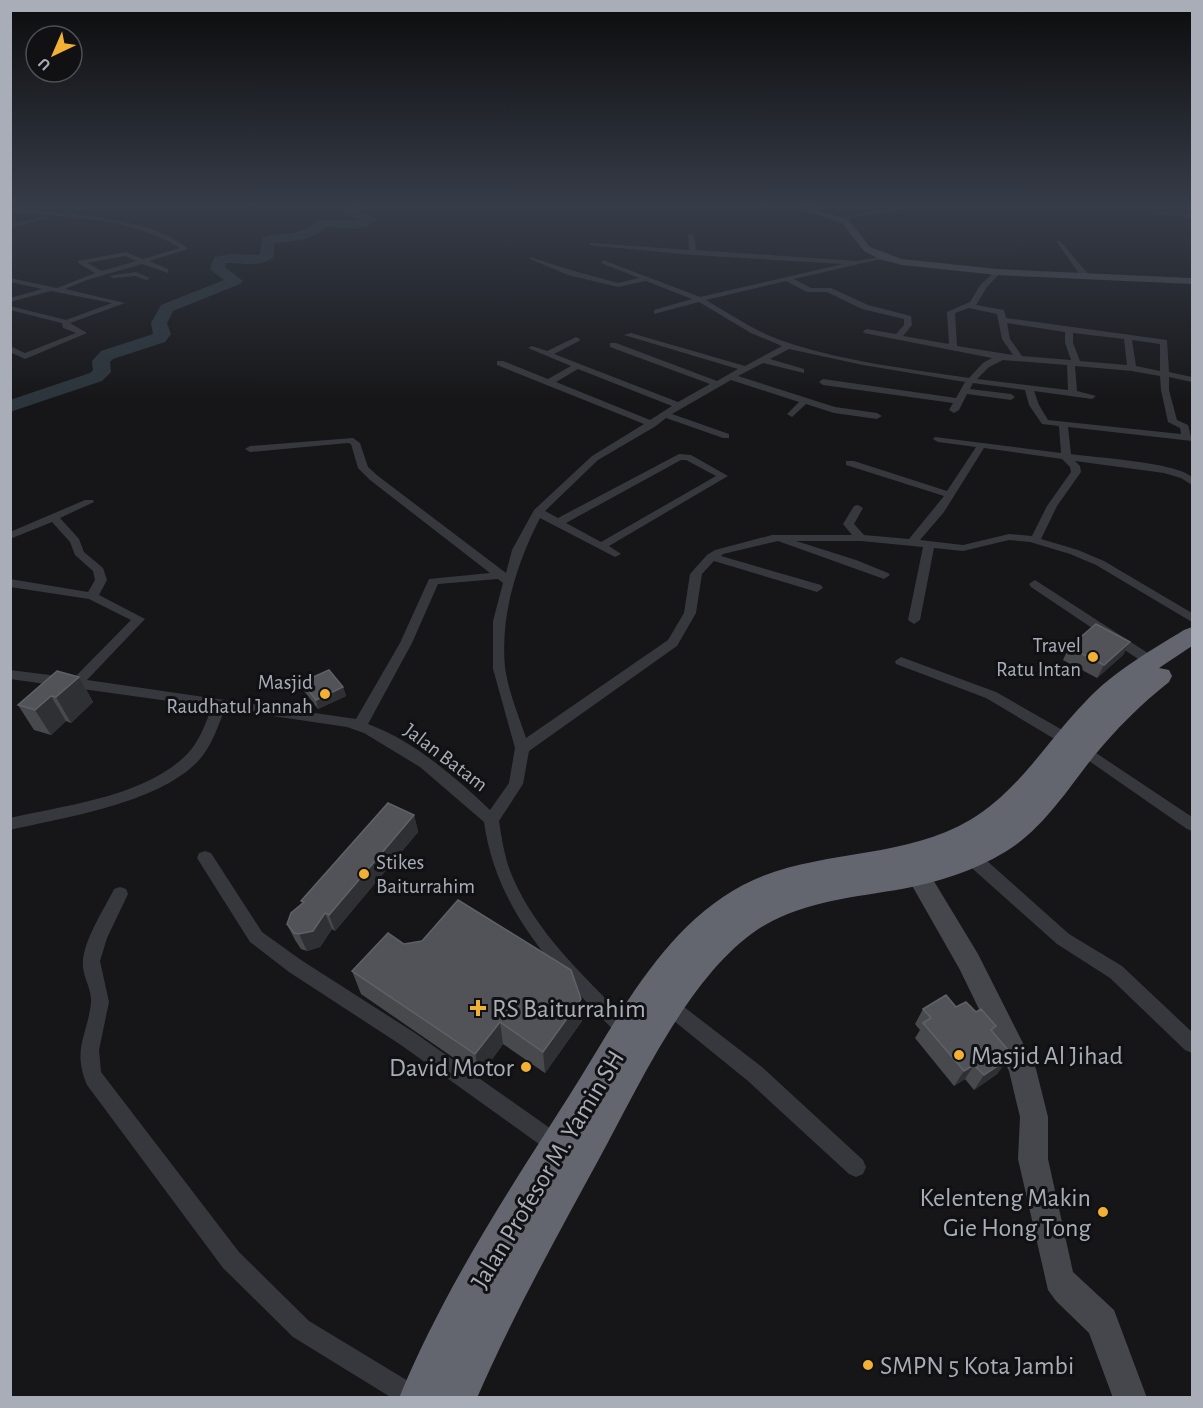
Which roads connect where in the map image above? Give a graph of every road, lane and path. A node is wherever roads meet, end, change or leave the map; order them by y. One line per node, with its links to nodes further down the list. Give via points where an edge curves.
1 (103, 272): 7 (street)
2 (568, 272): 11 (street, via 618,285)
3 (628, 272): 11 (street)
4 (824, 272): 13 (street)
5 (984, 272): 8 (main road)
6 (1081, 272): 10 (street)
7 (98, 273): 9 (street); 15 (street)
8 (997, 273): 10 (main road); 18 (street)
9 (146, 278)
10 (1086, 278): 14 (main road)
11 (646, 279): 16 (street)
12 (10, 280): 15 (street)
13 (789, 280): 16 (street); 26 (street, via 810,290 828,290 865,307 908,318 908,325)
14 (1192, 281)
15 (57, 288): 17 (street); 22 (street, via 121,303)
16 (699, 299): 20 (street); 30 (street)
17 (10, 300)
18 (969, 306): 21 (street, via 1000,312); 34 (street, via 951,312)
19 (10, 308): 22 (street)
20 (657, 312)
21 (1003, 320): 23 (street); 37 (street, via 1006,339)
22 (66, 322): 31 (street, via 66,326 83,333 25,356)
23 (1069, 330): 27 (street); 40 (street)
24 (867, 331): 26 (street)
25 (628, 335): 33 (street)
26 (898, 337): 34 (street)
27 (1128, 338): 43 (street); 47 (street, via 1164,342)
28 (576, 339): 35 (street)
29 (613, 345): 38 (street)
30 (788, 346): 39 (street); 46 (street)
31 (10, 348)
32 (532, 348): 35 (street)
33 (672, 348): 38 (street); 44 (street)
34 (953, 349): 36 (street)
35 (546, 354): 42 (street)
36 (1002, 357): 37 (street); 50 (street)
37 (1019, 358): 40 (street)
38 (653, 360): 52 (street)
39 (763, 360): 44 (street); 45 (street)
40 (1074, 362): 43 (street); 55 (street)
41 (500, 363): 51 (street)
42 (578, 366): 51 (street); 59 (street)
43 (1132, 368): 47 (street)
44 (747, 369): 48 (street)
45 (801, 371)
46 (829, 374): 50 (street); 54 (street, via 956,406)
47 (1167, 374): 49 (street); 66 (street, via 1165,390 1173,422 1185,427)
48 (731, 377): 52 (street); 58 (street)
49 (1192, 379)
50 (970, 380): 53 (street); 54 (street)
51 (550, 382): 63 (street)
52 (718, 384): 59 (street)
53 (1029, 388): 55 (street); 64 (street, via 1043,420)
54 (964, 391): 57 (street)
55 (1073, 393): 56 (street)
56 (1092, 396)
57 (1011, 397)
58 (804, 401): 60 (street); 62 (street)
59 (679, 406): 61 (street)
60 (792, 414)
61 (666, 415): 63 (street); 65 (street)
62 (877, 416)
63 (653, 424): 76 (street, via 595,458)
64 (1063, 424): 66 (street); 70 (street)
65 (726, 436)
66 (1189, 437)
67 (939, 439): 68 (street)
68 (983, 446): 70 (street); 73 (street)
69 (250, 449): 88 (street, via 350,440 355,443 363,468)
70 (1066, 457): 72 (street, via 1175,472); 82 (street, via 1076,472)
71 (850, 464): 73 (street)
72 (1192, 482)
73 (950, 495): 83 (street)
74 (89, 502): 77 (street)
75 (858, 508): 81 (street, via 848,524)
76 (538, 512): 78 (street); 88 (street)
77 (53, 517): 79 (street); 92 (street, via 75,541 79,553 99,570 101,580)
78 (559, 522): 84 (street); 84 (street, via 679,457 688,457 723,476)
79 (10, 536)
80 (772, 538): 81 (street); 86 (street); 87 (street, via 852,561)
81 (861, 538): 83 (street)
82 (1035, 540): 83 (street, via 1009,537 963,548); 93 (street, via 1100,563)
83 (921, 544): 94 (street)
84 (601, 546): 85 (street)
85 (615, 554)
86 (711, 557): 91 (street); 104 (street, via 696,574 690,613 673,643)
87 (884, 575)
88 (505, 579): 102 (street, via 439,578 434,582 406,643); 104 (street, via 499,621 500,669)
89 (10, 583): 92 (street)
90 (1035, 584): 98 (street)
91 (817, 588)
92 (92, 597): 100 (street, via 139,619)
93 (1192, 618)
94 (914, 620)
95 (1192, 635): 98 (highway, Jalan Profesor M. Yamin SH)
96 (1192, 654): 103 (highway, Jalan Profesor M. Yamin SH)
97 (901, 661): 103 (street, via 991,695)
98 (1152, 662): 103 (highway, Jalan Profesor M. Yamin SH, via 1094,708)
99 (10, 674): 100 (street, Jalan Batam)
100 (78, 682): 101 (street, Jalan Batam)
101 (221, 703): 102 (street, Jalan Batam); 106 (street, via 194,757 165,779 119,796)
102 (360, 725): 105 (street, Jalan Batam, via 413,754)
103 (1076, 745): 107 (street); 108 (highway, Jalan Profesor M. Yamin SH, via 1023,822); 113 (highway, Jalan Profesor M. Yamin SH, via 1005,810 954,843 900,859 806,876 753,894 699,937)
104 (522, 748): 105 (street, via 516,784)
105 (491, 820): 113 (street, Jalan Batam, via 499,867 541,940)
106 (10, 824)
107 (1192, 825)
108 (971, 857): 110 (highway, Jalan Profesor M. Yamin SH); 114 (street, via 1063,939 1116,972)
109 (205, 858): 115 (street, via 256,937)
110 (918, 875): 112 (highway, Jalan Profesor M. Yamin SH, via 813,893 752,916 724,938); 120 (main road, via 969,962 1022,1069 1034,1117 1033,1159 1059,1279 1102,1322)
111 (120, 894): 117 (street, via 92,955 92,978 100,995 88,1055 94,1078 239,1268 301,1329)
112 (669, 1006): 116 (street, via 756,1074); 119 (highway, Jalan Profesor M. Yamin SH, via 505,1288)
113 (628, 1034): 115 (highway, Jalan Profesor M. Yamin SH)
114 (1192, 1044)
115 (559, 1146): 118 (highway, Jalan Profesor M. Yamin SH, via 483,1274)
116 (856, 1167)
117 (415, 1398)
118 (421, 1398)
119 (454, 1398)
120 (1130, 1398)

